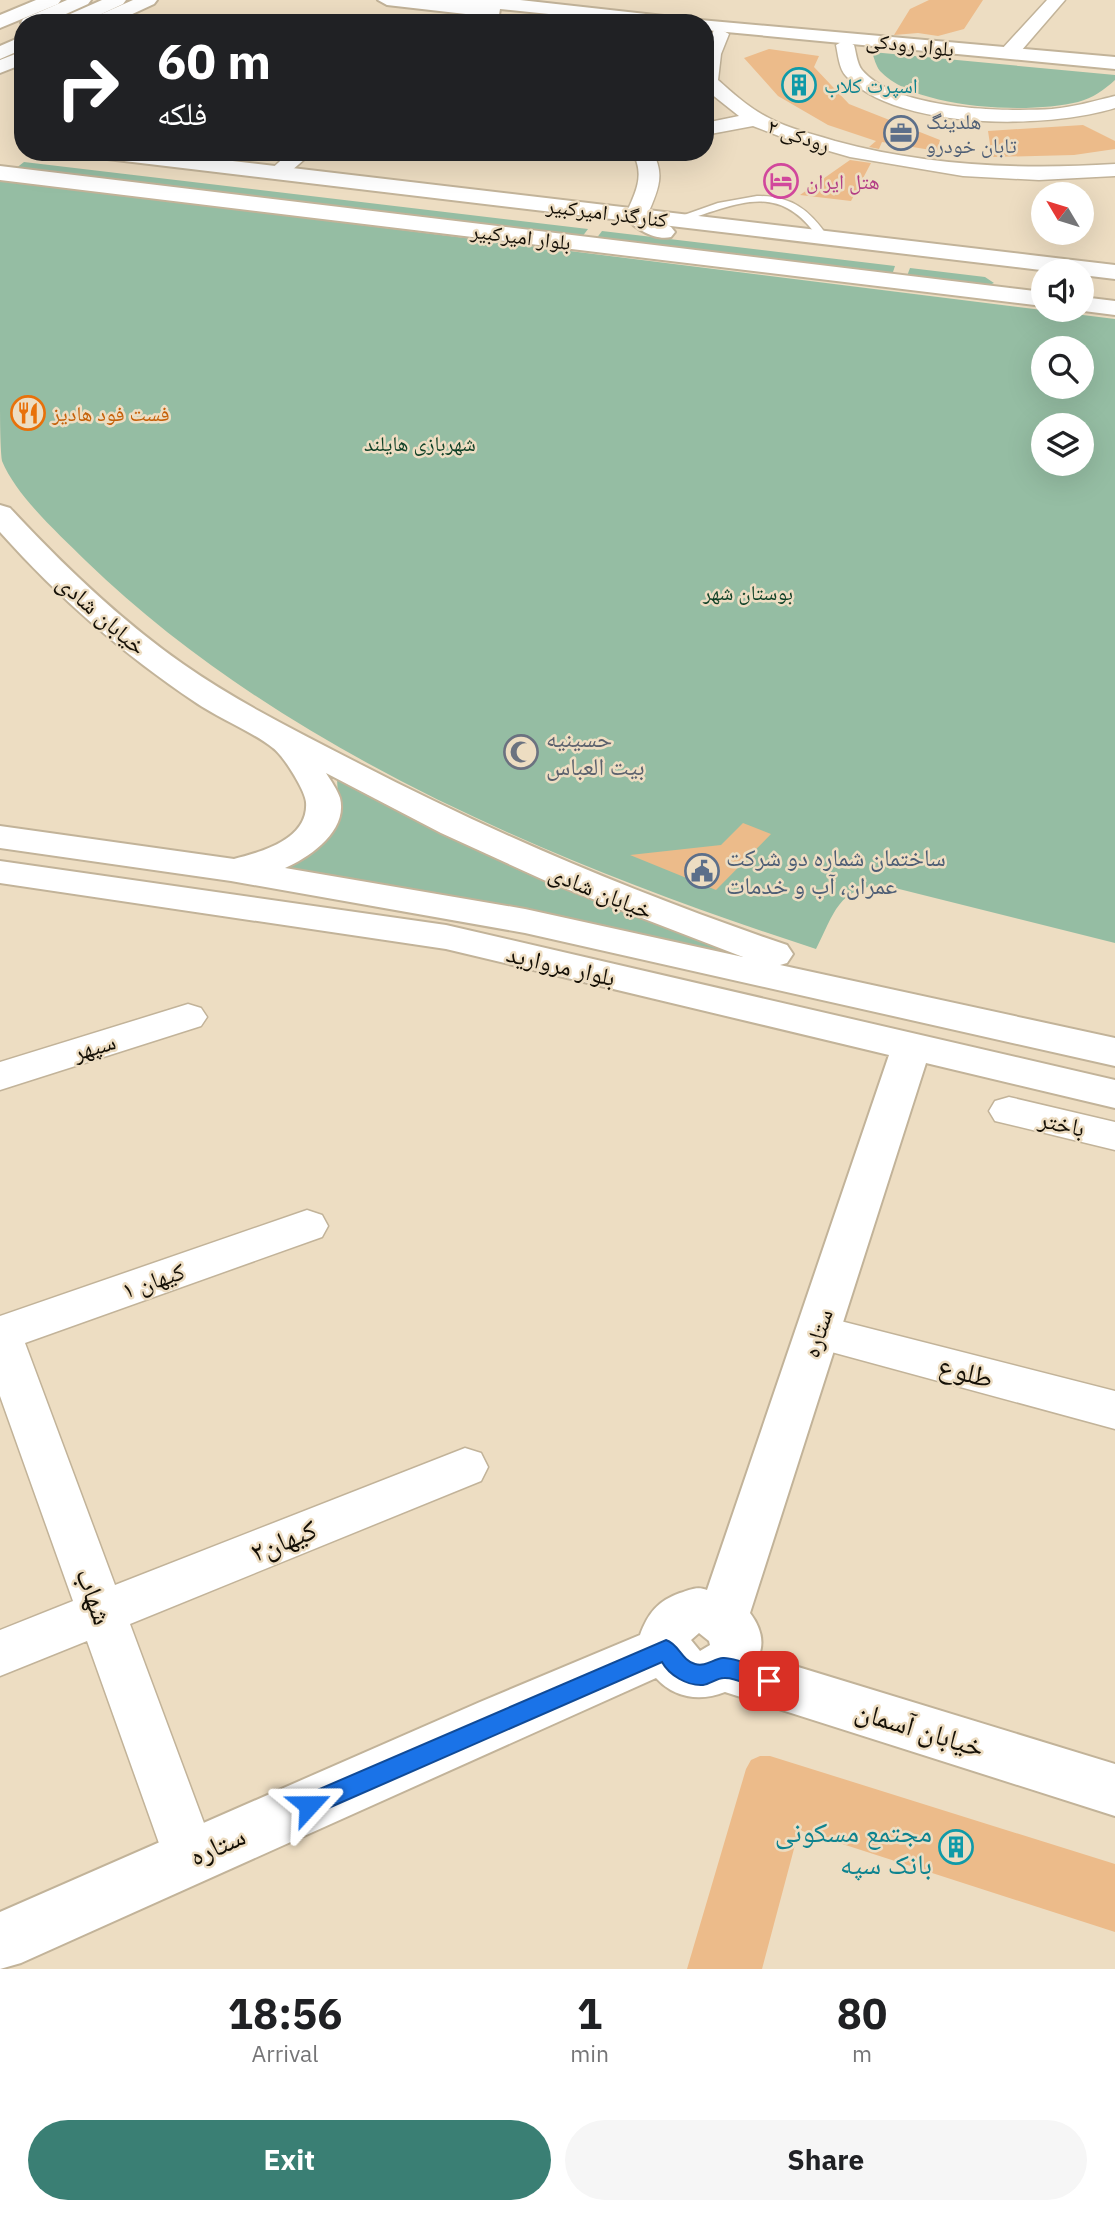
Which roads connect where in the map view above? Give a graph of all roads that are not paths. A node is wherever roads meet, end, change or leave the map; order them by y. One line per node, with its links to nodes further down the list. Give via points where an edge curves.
1 (52, 0): 8 (street)
2 (82, 0): 9 (street)
3 (117, 0): 10 (street)
4 (148, 0): 11 (street)
5 (387, 0): 12 (street)
6 (466, 0): 13 (street)
7 (1056, 0): 17 (street)
8 (19, 14)
9 (50, 14)
10 (86, 14)
11 (117, 14)
12 (522, 14)
13 (604, 14)
14 (714, 30): 17 (street, بلوار رودکی)
15 (714, 30): 16 (street, بلوار رودکی)
16 (845, 45): 19 (street, بلوار رودکی); 22 (street, via 848,63 877,91 926,107)
17 (1009, 54): 18 (street, بلوار رودکی)
18 (1115, 64)
19 (1115, 72)
20 (714, 87): 23 (street, رودکی ۲)
21 (1115, 102): 22 (street, via 1078,113)
22 (979, 116): 29 (street)
23 (755, 119): 24 (street); 29 (street, رودکی ۲, via 842,150)
24 (714, 127)
25 (66, 161): 34 (street, بلوار امیرکبیر)
26 (175, 161): 32 (street, کنارگذر امیرکبیر)
27 (292, 161): 32 (street)
28 (648, 161): 33 (street, via 652,175)
29 (951, 168): 30 (street, رودکی ۲, via 1049,173)
30 (1115, 170)
31 (0, 173): 36 (street, بلوار امیرکبیر)
32 (277, 173): 33 (street, کنارگذر امیرکبیر)
33 (636, 215): 34 (street)
34 (669, 226): 35 (street, کنارگذر امیرکبیر, via 823,237); 36 (street, بلوار امیرکبیر)
35 (1115, 272)
36 (1027, 283)
37 (1094, 283): 38 (street)
38 (1115, 286)
39 (1094, 305): 40 (street)
40 (1115, 308)
41 (0, 514): 42 (street, خیابان شادی, via 67,586 164,667)
42 (288, 743): 44 (street, خیابان شادی, via 323,800 317,828 289,853); 47 (street, خیابان شادی, via 457,829)
43 (0, 837): 44 (street, بلوار مروارید)
44 (231, 870): 47 (street, بلوار مروارید, via 525,921)
45 (0, 872): 47 (street, بلوار مروارید, via 446,937)
46 (188, 1017): 49 (street, سپهر)
47 (919, 1028): 48 (street, بلوار مروارید); 50 (street, بلوار مروارید); 54 (street, ستاره)
48 (1115, 1052)
49 (0, 1076)
50 (1115, 1094)
51 (1009, 1111): 52 (street, باختر)
52 (1115, 1136)
53 (307, 1226): 55 (street, کیهان ۱)
54 (817, 1332): 56 (street, طلوع); 59 (street, ستاره)
55 (0, 1334): 58 (street, شهاب)
56 (1115, 1410)
57 (465, 1467): 58 (street, کیهان۲)
58 (101, 1613): 61 (street, کیهان۲); 63 (street, شهاب)
59 (723, 1643): 60 (street, خیابان آسمان, via 715,1613 699,1610 672,1622); 62 (street, خیابان آسمان)
60 (666, 1649): 63 (street, ستاره)
61 (0, 1653)
62 (1115, 1790)
63 (190, 1858): 64 (street, ستاره)
64 (0, 1942)

